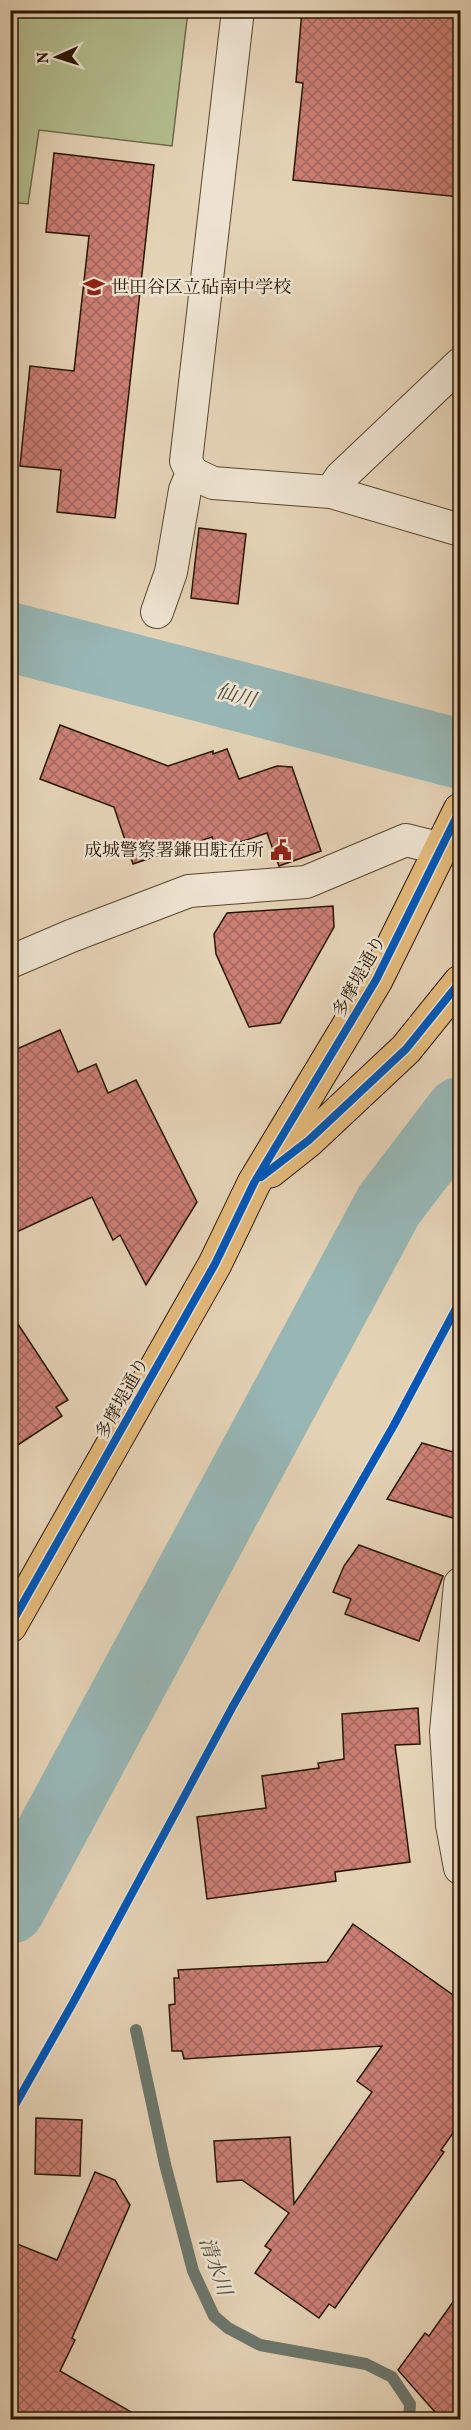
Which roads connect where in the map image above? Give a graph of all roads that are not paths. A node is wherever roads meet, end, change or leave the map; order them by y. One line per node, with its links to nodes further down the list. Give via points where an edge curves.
1 (238, 10): 3 (street, via 186,461)
2 (460, 364): 4 (street, via 341,477)
3 (192, 473): 4 (street, via 213,483); 6 (street, via 184,489 171,572)
4 (331, 492): 5 (street)
5 (460, 530)
6 (157, 612)
7 (460, 810): 8 (main road, 多摩堤通り)
8 (442, 849): 9 (street, via 406,840 306,882 189,891); 11 (main road, 多摩堤通り, via 376,980)
9 (10, 962)
10 (460, 982): 11 (main road, 多摩堤通り, via 406,1049 309,1140)
11 (254, 1183): 13 (main road, 多摩堤通り, via 215,1264)
12 (460, 1584): 14 (street, via 446,1731)
13 (10, 1626)
14 (456, 1826): 15 (street)
15 (460, 1868)

